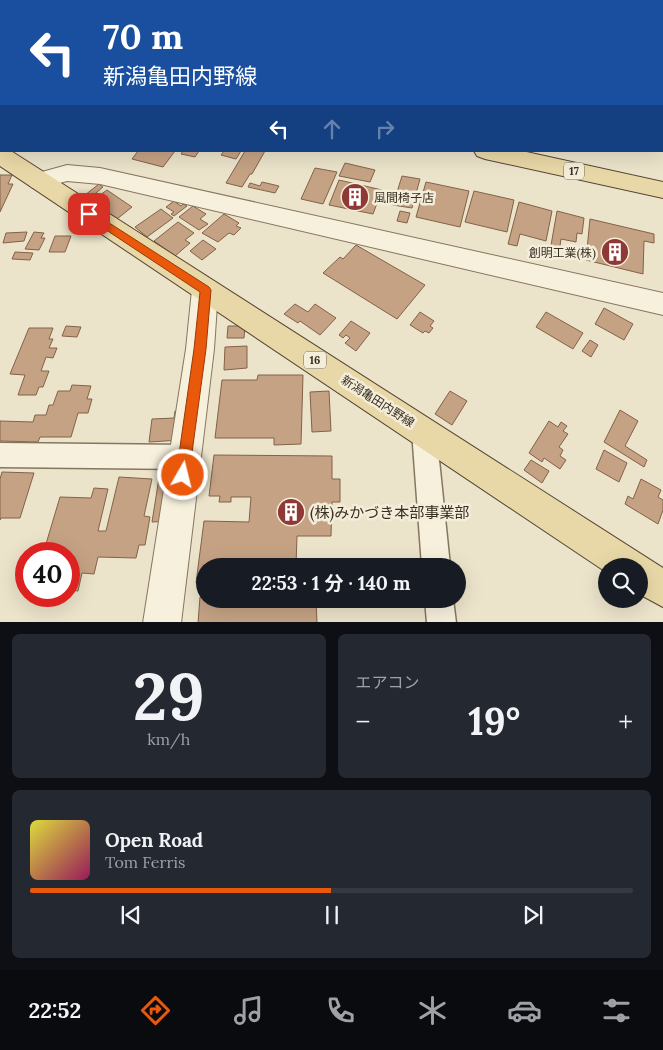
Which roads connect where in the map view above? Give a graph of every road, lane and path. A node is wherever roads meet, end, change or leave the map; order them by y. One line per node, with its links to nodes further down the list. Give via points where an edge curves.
1 (490, 152): 4 (main road, 17)
2 (0, 155): 3 (main road, 新潟亀田内野線 / 16)
3 (39, 181): 5 (main road, 新潟亀田内野線 / 16); 6 (street, via 67,173 100,176)
4 (663, 190)
5 (205, 290): 7 (main road, 新潟亀田内野線 / 16); 9 (street)
6 (663, 304)
7 (424, 431): 10 (street); 11 (main road, 新潟亀田内野線 / 16)
8 (0, 455): 9 (street)
9 (185, 457): 15 (street)
10 (435, 558)
11 (617, 558)
12 (648, 578): 13 (main road)
13 (663, 588)
14 (440, 608): 16 (street)
15 (162, 622)
16 (442, 622)

